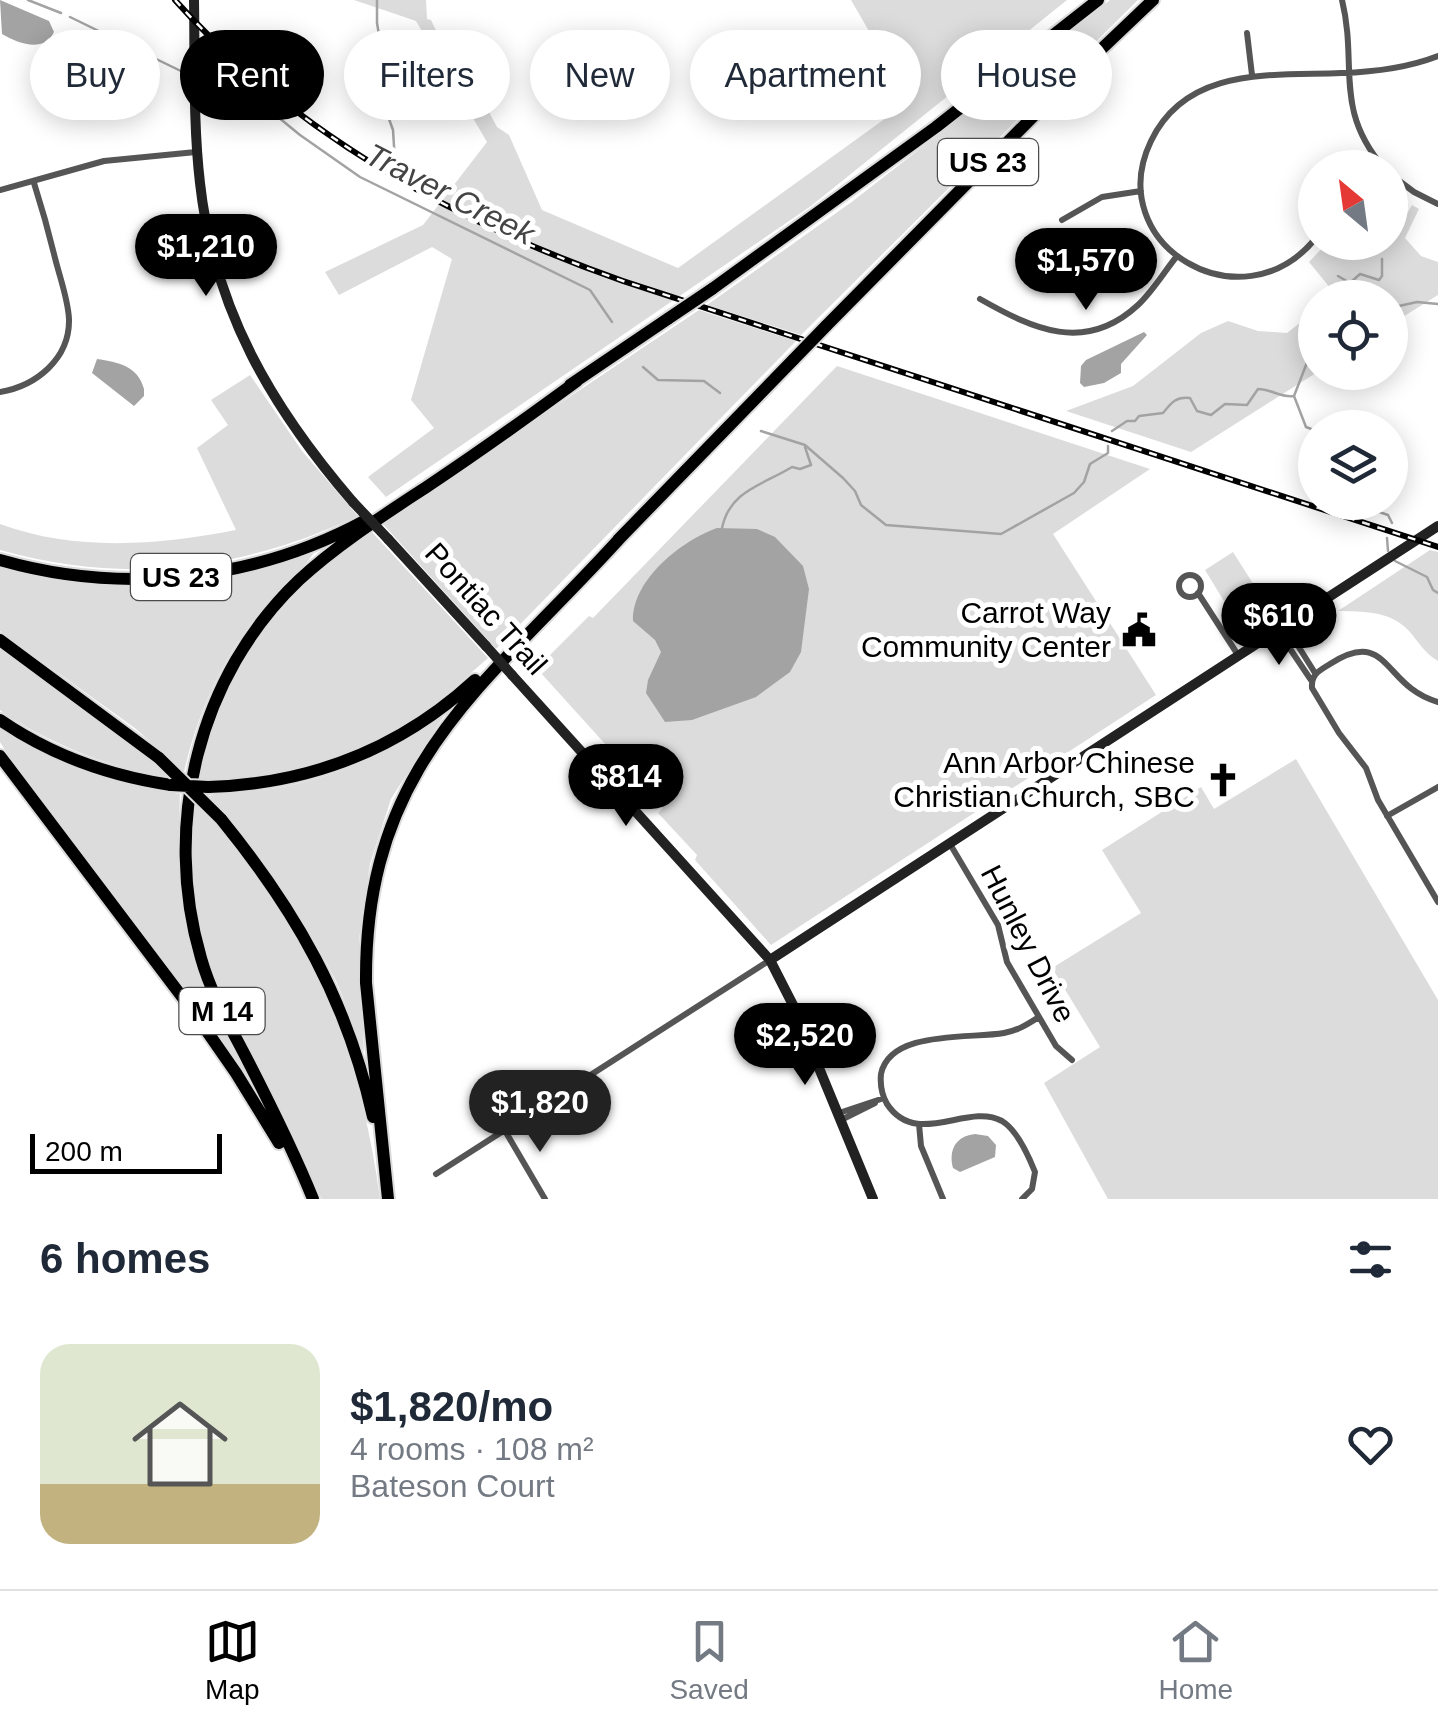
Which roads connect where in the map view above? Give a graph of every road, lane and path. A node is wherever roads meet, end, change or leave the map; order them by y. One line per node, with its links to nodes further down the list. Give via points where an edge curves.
1 (194, 0): 10 (main road, Pontiac Trail)
2 (1098, 0): 20 (highway, US 23, bridge, via 922,138)
3 (1153, 0): 23 (highway, US 23, bridge)
4 (1342, 0): 7 (street)
5 (1247, 32): 8 (street)
6 (1438, 56): 7 (street)
7 (1347, 73): 8 (street); 9 (street, via 1354,118)
8 (1252, 75): 14 (street, via 1204,90 1168,117 1148,150)
9 (1372, 150)
10 (197, 152): 11 (street, via 104,161); 37 (main road, Pontiac Trail, bridge, via 214,253 242,339 288,420 353,502)
11 (34, 183): 13 (street); 21 (street, via 68,304 68,329 46,371)
12 (1408, 188): 15 (street)
13 (0, 190)
14 (1141, 191): 16 (street, via 1102,196); 18 (street, via 1152,227)
15 (1438, 204)
16 (1062, 220)
17 (1298, 255): 18 (street, via 1247,277 1211,274)
18 (1177, 256): 19 (street, via 1134,309 1092,330 1044,330)
19 (980, 299)
20 (577, 380): 24 (highway, US 23, via 384,510 279,557 219,572 120,580); 46 (highway, M 14, via 299,580 252,634 201,738 185,842 196,939 220,1008)
21 (0, 392)
22 (1438, 526): 26 (main road)
23 (622, 537): 31 (highway, US 23, bridge, via 428,719 339,765 288,779 171,785 67,757); 44 (highway, via 446,724 390,824 373,883 366,948)
24 (0, 560)
25 (1198, 593): 28 (street)
26 (1281, 628): 28 (main road); 29 (street)
27 (0, 640): 44 (highway, bridge, via 159,758 221,819 269,881 352,1036)
28 (1239, 656): 35 (main road)
29 (1313, 676): 30 (street, via 1351,652 1370,652 1409,690); 34 (street, via 1312,688 1366,768)
30 (1438, 702)
31 (0, 720)
32 (0, 756): 46 (highway, via 226,1058)
33 (1438, 787): 34 (street)
34 (1387, 816): 36 (street)
35 (950, 844): 37 (main road); 38 (street, Hunley Drive, via 998,925 1007,962)
36 (1438, 902)
37 (770, 960): 41 (main road, Pontiac Trail); 43 (street)
38 (1039, 1017): 39 (street, Hunley Drive); 40 (street, via 1009,1032 904,1045 882,1070)
39 (1072, 1060)
40 (881, 1099): 41 (street); 42 (street)
41 (839, 1117): 49 (main road, Pontiac Trail)
42 (919, 1124): 50 (street, via 920,1146); 51 (street, via 986,1118 1005,1123 1036,1172)
43 (504, 1128): 45 (street); 48 (street)
44 (385, 1168): 47 (highway)
45 (436, 1174)
46 (312, 1199)
47 (388, 1199)
48 (546, 1199)
49 (873, 1199)
50 (943, 1199)
51 (1022, 1199)

